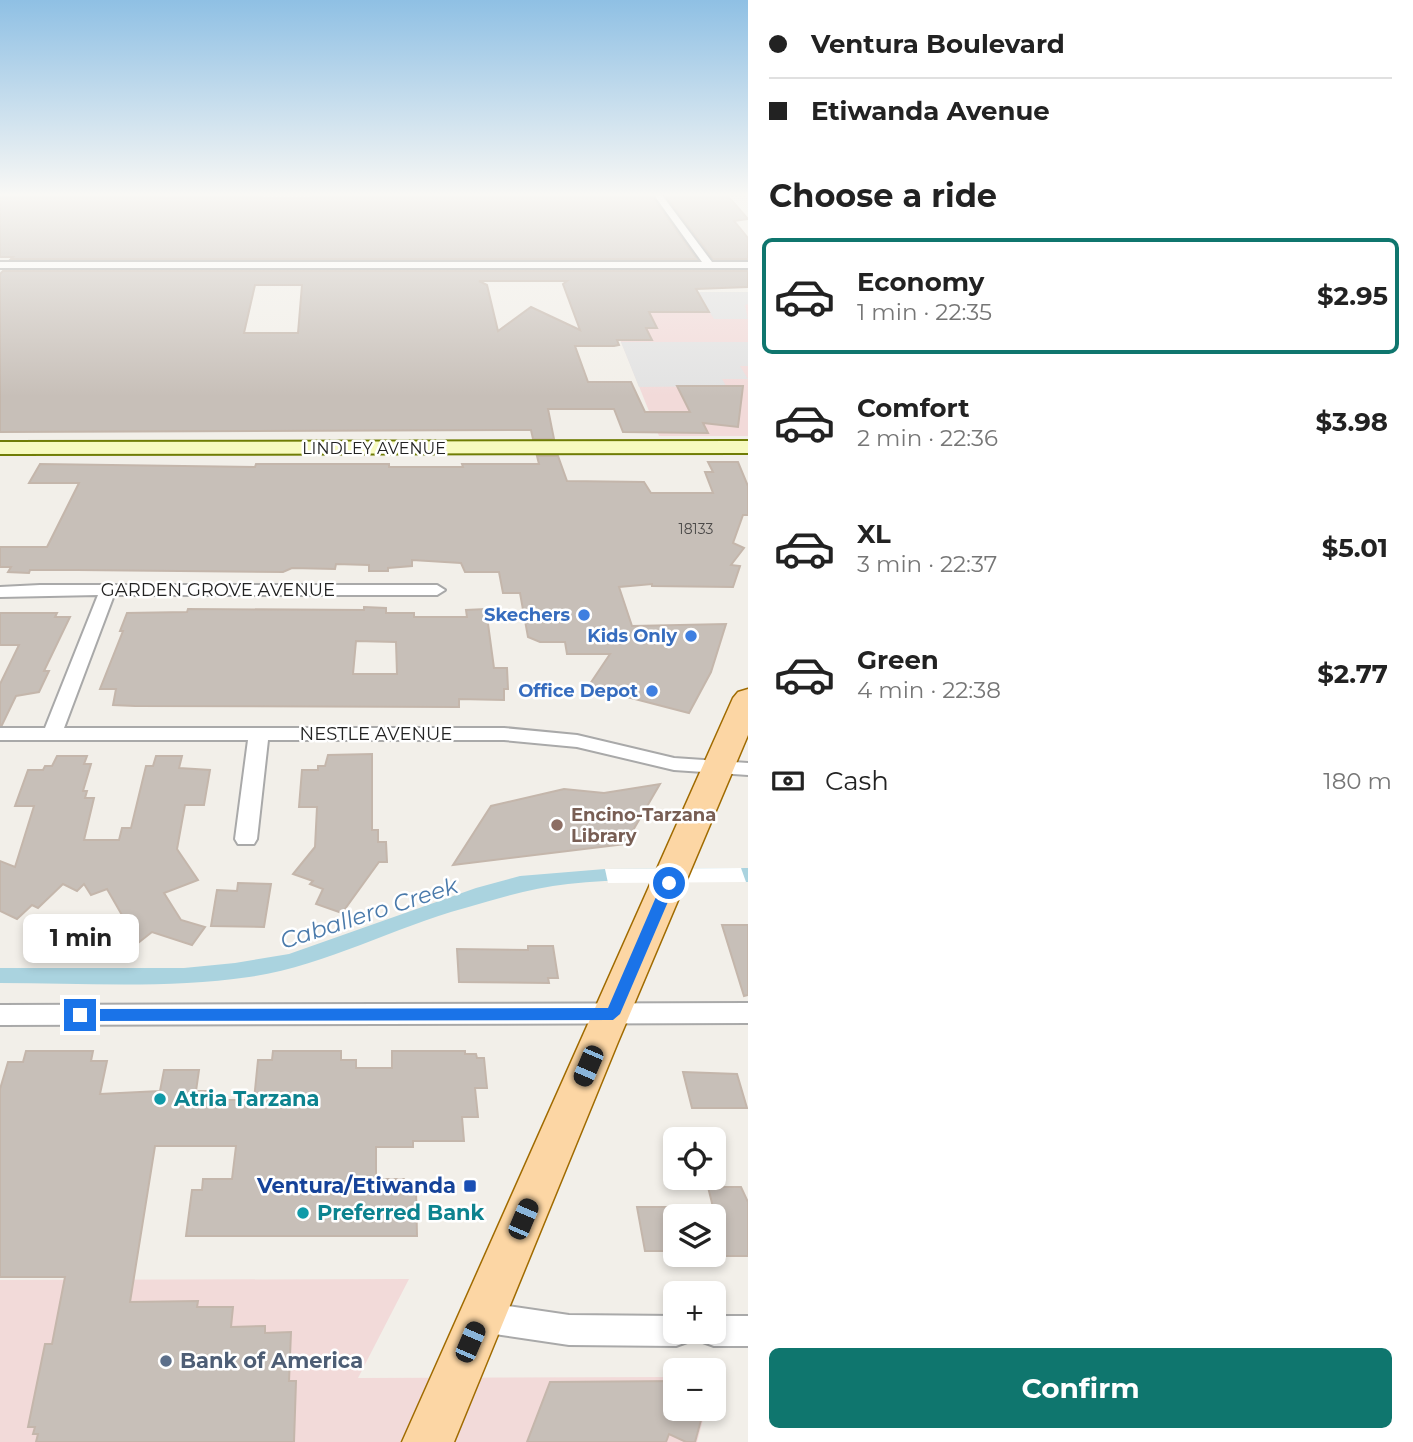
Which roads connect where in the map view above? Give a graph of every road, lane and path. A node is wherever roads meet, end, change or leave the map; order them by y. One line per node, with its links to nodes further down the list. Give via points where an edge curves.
1 (707, 262): 3 (street)
2 (0, 265): 3 (street)
3 (709, 265): 4 (street)
4 (748, 265)
5 (748, 447): 6 (main road, LINDLEY AVENUE)
6 (0, 448)
7 (108, 590): 8 (street, GARDEN GROVE AVENUE); 9 (street, GARDEN GROVE AVENUE); 12 (street)
8 (437, 590)
9 (0, 593)
10 (748, 698): 14 (main road)
11 (0, 734): 12 (street, NESTLE AVENUE)
12 (52, 734): 13 (street, NESTLE AVENUE)
13 (259, 734): 14 (street, NESTLE AVENUE, via 537,736 615,748 674,764); 15 (street)
14 (734, 768): 17 (main road, via 672,875)
15 (246, 839)
16 (748, 1013): 17 (street)
17 (613, 1014): 18 (street); 19 (main road)
18 (0, 1015)
19 (481, 1317): 20 (street, via 569,1330); 23 (main road)
20 (663, 1331)
21 (726, 1331): 22 (street)
22 (748, 1331)
23 (428, 1442)

